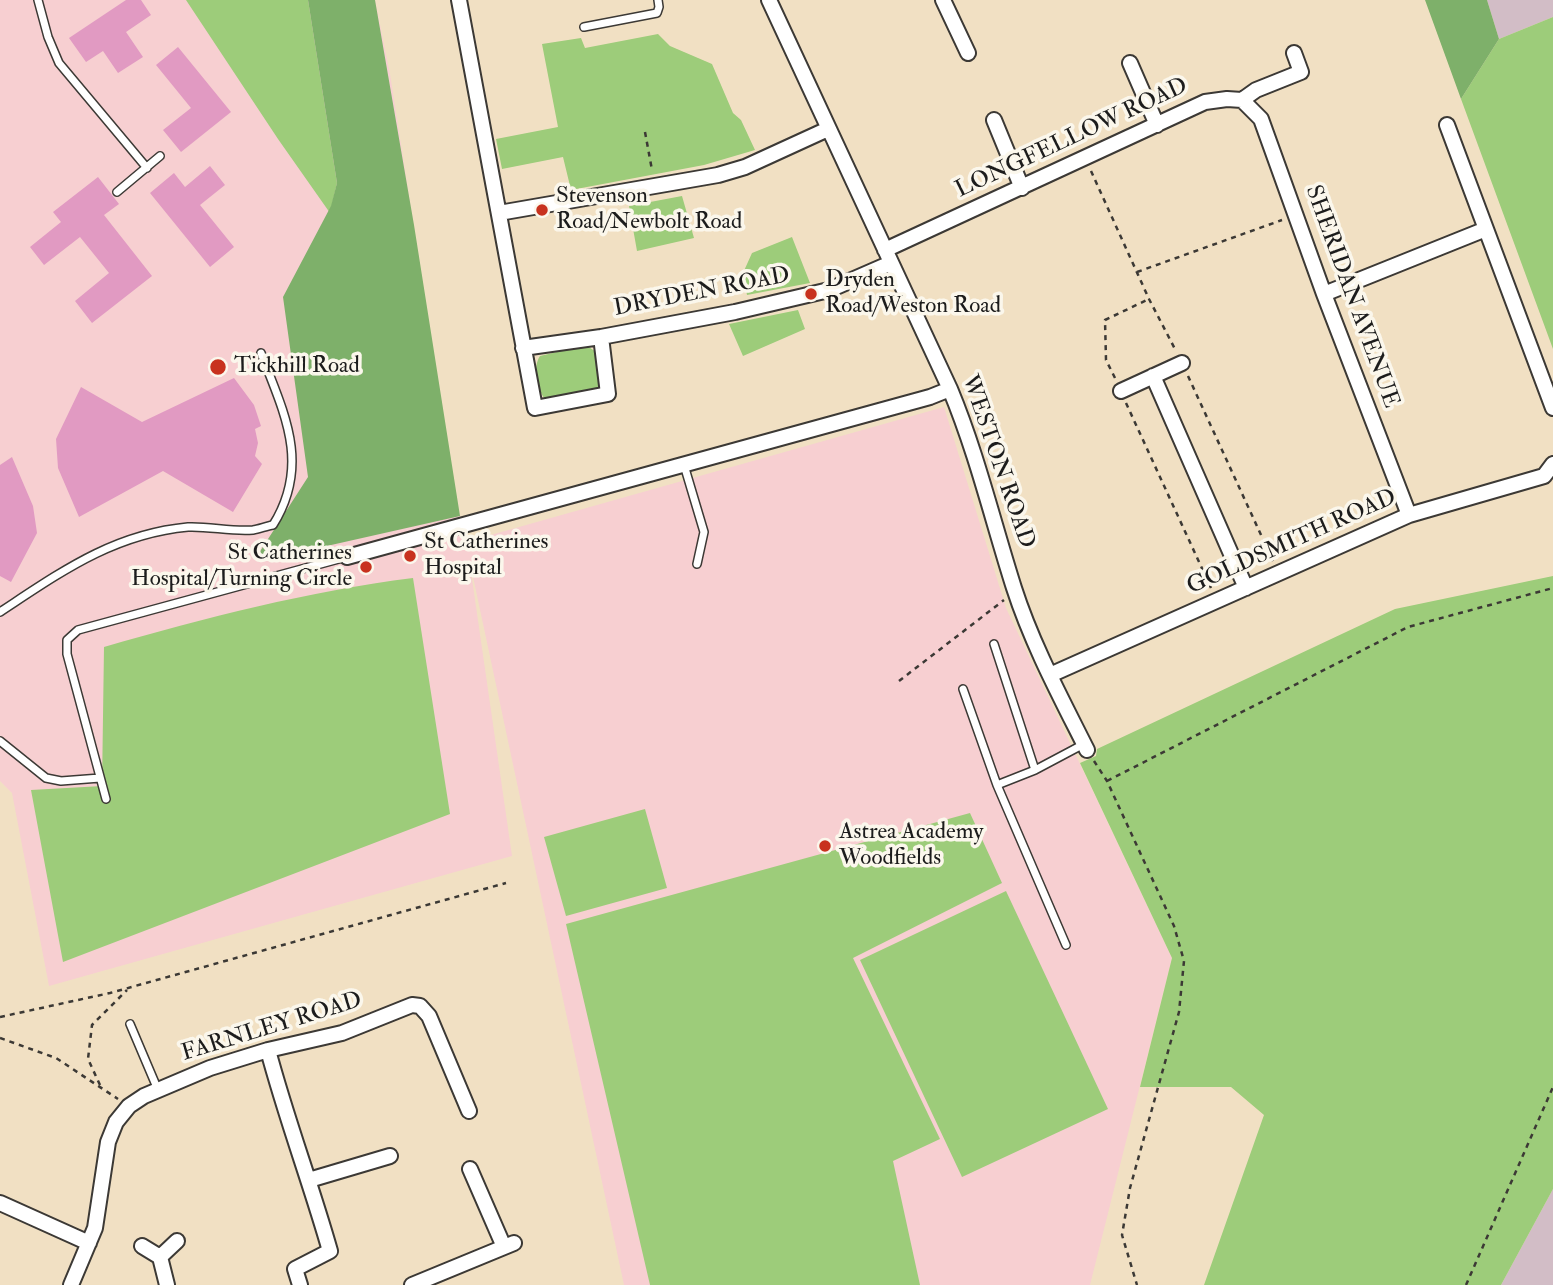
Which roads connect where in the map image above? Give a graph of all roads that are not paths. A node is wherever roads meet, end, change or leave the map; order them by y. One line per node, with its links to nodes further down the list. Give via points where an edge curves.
1 (38, 0): 16 (lane, via 59,63)
2 (459, 0): 19 (street)
3 (657, 0): 6 (lane, via 657,13)
4 (769, 0): 14 (street, WESTON ROAD)
5 (943, 0): 7 (street)
6 (584, 27)
7 (968, 53)
8 (1294, 53): 10 (street, LONGFELLOW ROAD, via 1301,72)
9 (1130, 63): 12 (street)
10 (1242, 100): 12 (street, LONGFELLOW ROAD, via 1205,102); 22 (street, SHERIDAN AVENUE, via 1261,119)
11 (994, 120): 17 (street)
12 (1157, 125): 17 (street, LONGFELLOW ROAD)
13 (1447, 125): 20 (street)
14 (828, 129): 19 (street, via 718,175); 21 (street, WESTON ROAD)
15 (160, 156): 16 (lane)
16 (147, 167): 18 (lane)
17 (1022, 188): 21 (street, LONGFELLOW ROAD)
18 (117, 192)
19 (499, 213): 24 (street)
20 (1486, 229): 22 (street); 30 (street)
21 (888, 257): 23 (street, DRYDEN ROAD, via 829,290); 28 (street, WESTON ROAD)
22 (1324, 294): 33 (street, SHERIDAN AVENUE)
23 (601, 337): 24 (street, DRYDEN ROAD); 24 (street, DRYDEN ROAD, via 608,394 539,408 533,403)
24 (523, 348)
25 (261, 353): 37 (lane, via 283,407 292,451 285,506 273,525 251,530 190,527 120,542 87,557)
26 (1182, 363): 27 (street)
27 (1153, 376): 29 (street); 36 (street)
28 (950, 389): 32 (street); 39 (street, WESTON ROAD, via 975,453 1015,591)
29 (1121, 391)
30 (1553, 408)
31 (1553, 464): 33 (street, GOLDSMITH ROAD, via 1544,476)
32 (684, 465): 34 (street); 35 (lane, via 704,532)
33 (1409, 515): 36 (street, GOLDSMITH ROAD)
34 (347, 557): 44 (lane, via 78,630 67,640 67,654)
35 (697, 564)
36 (1246, 588): 39 (street, GOLDSMITH ROAD)
37 (0, 612)
38 (995, 645): 43 (lane)
39 (1050, 675): 42 (street, WESTON ROAD)
40 (963, 689): 45 (lane)
41 (0, 741): 44 (lane, via 46,778)
42 (1085, 747): 43 (lane)
43 (1035, 770): 45 (lane)
44 (100, 778): 46 (lane)
45 (997, 785): 47 (lane)
46 (106, 799)
47 (1066, 945)
48 (130, 1024): 50 (lane)
49 (268, 1050): 50 (street, FARNLEY ROAD); 51 (street, FARNLEY ROAD, via 342,1033 412,1005 420,1006 429,1016); 54 (street)
50 (158, 1090): 57 (street, FARNLEY ROAD, via 129,1106 116,1122)
51 (469, 1111)
52 (390, 1156): 54 (street)
53 (470, 1169): 63 (street, via 509,1245)
54 (309, 1180): 62 (street, via 330,1251 295,1269)
55 (0, 1203): 57 (street)
56 (177, 1241): 59 (street)
57 (89, 1243): 60 (street, FARNLEY ROAD)
58 (142, 1246): 59 (street)
59 (160, 1257): 61 (street)
60 (71, 1285)
61 (167, 1285)
62 (300, 1285)
63 (412, 1285)

